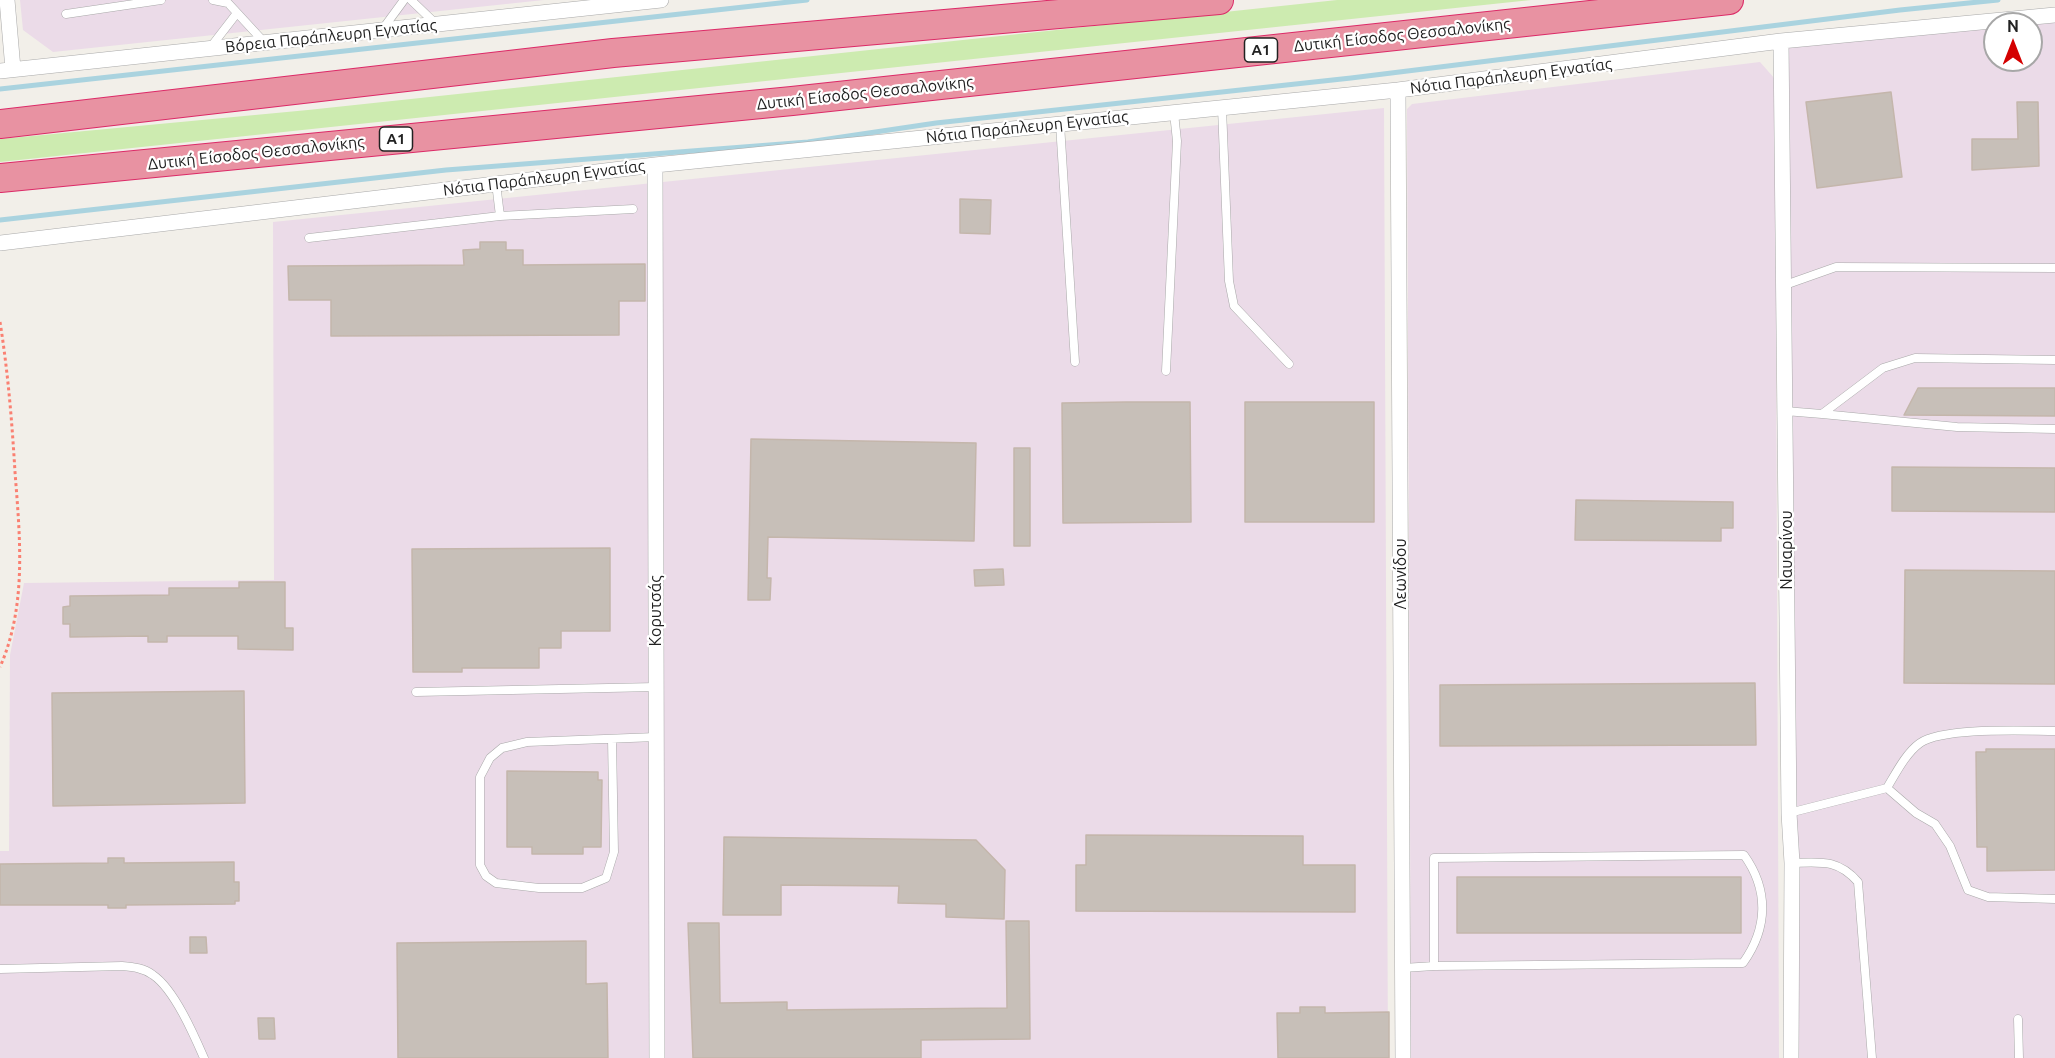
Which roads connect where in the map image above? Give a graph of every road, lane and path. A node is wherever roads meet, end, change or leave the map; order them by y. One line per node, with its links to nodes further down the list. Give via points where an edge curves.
1 (6, 0): 18 (street)
2 (161, 0): 11 (lane)
3 (213, 0): 10 (lane, via 228,3)
4 (404, 0): 14 (lane)
5 (411, 0): 13 (lane)
6 (654, 0): 7 (street, Βόρεια Παράπλευρη Εγνατίας); 13 (street, Βόρεια Παράπλευρη Εγνατίας)
7 (661, 0)
8 (1220, 0): 22 (highway, via 613,53)
9 (1729, 0): 25 (highway, Δυτική Είσοδος Θεσσαλονίκης / Α1, via 804,100)
10 (237, 13): 16 (lane); 17 (lane)
11 (66, 14)
12 (2055, 15): 15 (street, Νότια Παράπλευρη Εγνατίας)
13 (436, 24): 14 (street, Βόρεια Παράπλευρη Εγνατίας)
14 (382, 30): 16 (street, Βόρεια Παράπλευρη Εγνατίας)
15 (1781, 41): 19 (street, Νότια Παράπλευρη Εγνατίας); 32 (street, Ναυαρίνου)
16 (265, 43): 17 (street, Βόρεια Παράπλευρη Εγνατίας)
17 (209, 49): 18 (street, Βόρεια Παράπλευρη Εγνατίας)
18 (7, 70)
19 (1398, 90): 20 (street, Νότια Παράπλευρη Εγνατίας); 52 (street, Λεωνίδου)
20 (1222, 108): 21 (street, Νότια Παράπλευρη Εγνατίας); 36 (lane, via 1229,281 1234,306)
21 (1174, 113): 23 (street, Νότια Παράπλευρη Εγνατίας); 37 (lane, via 1177,141)
22 (0, 124)
23 (1060, 124): 24 (street, Νότια Παράπλευρη Εγνατίας); 35 (lane)
24 (655, 165): 26 (street, Νότια Παράπλευρη Εγνατίας); 42 (street, Κορυτσάς)
25 (0, 178)
26 (496, 183): 28 (lane); 30 (street, Νότια Παράπλευρη Εγνατίας)
27 (633, 209): 28 (lane)
28 (500, 216): 29 (lane)
29 (309, 238)
30 (0, 243)
31 (2055, 268): 32 (lane, via 1836,267)
32 (1785, 285): 38 (street, Ναυαρίνου)
33 (0, 322): 41 (path, via 9,379 21,555 10,643)
34 (2055, 360): 39 (lane, via 1915,358 1883,368)
35 (1075, 362)
36 (1289, 364)
37 (1166, 371)
38 (1785, 411): 39 (lane); 48 (street, Ναυαρίνου)
39 (1822, 414): 40 (lane, via 1957,427)
40 (2055, 429)
41 (0, 667)
42 (656, 687): 43 (lane); 45 (street, Κορυτσάς)
43 (416, 692)
44 (2055, 730): 47 (lane, via 1954,733 1922,741)
45 (656, 737): 46 (lane); 56 (street, Κορυτσάς)
46 (612, 739): 46 (lane, via 614,852 606,879 582,888 539,888 496,883 486,876 480,866 480,777 490,758 502,748 527,742)
47 (1887, 788): 48 (lane); 50 (lane, via 1935,824 1950,846 1968,890 1988,897)
48 (1789, 813): 49 (street, Ναυαρίνου)
49 (1792, 863): 58 (street, Ναυαρίνου); 59 (lane, via 1828,862 1846,868 1858,882)
50 (2055, 898)
51 (1434, 966): 51 (lane, via 1434,858 1744,855 1758,880 1761,924 1743,963); 52 (lane)
52 (1403, 968): 57 (street, Λεωνίδου)
53 (0, 969): 55 (lane, via 141,969 155,976 172,998)
54 (2018, 1019): 60 (lane)
55 (204, 1058)
56 (657, 1058)
57 (1403, 1058)
58 (1791, 1058)
59 (1872, 1058)
60 (2019, 1058)

